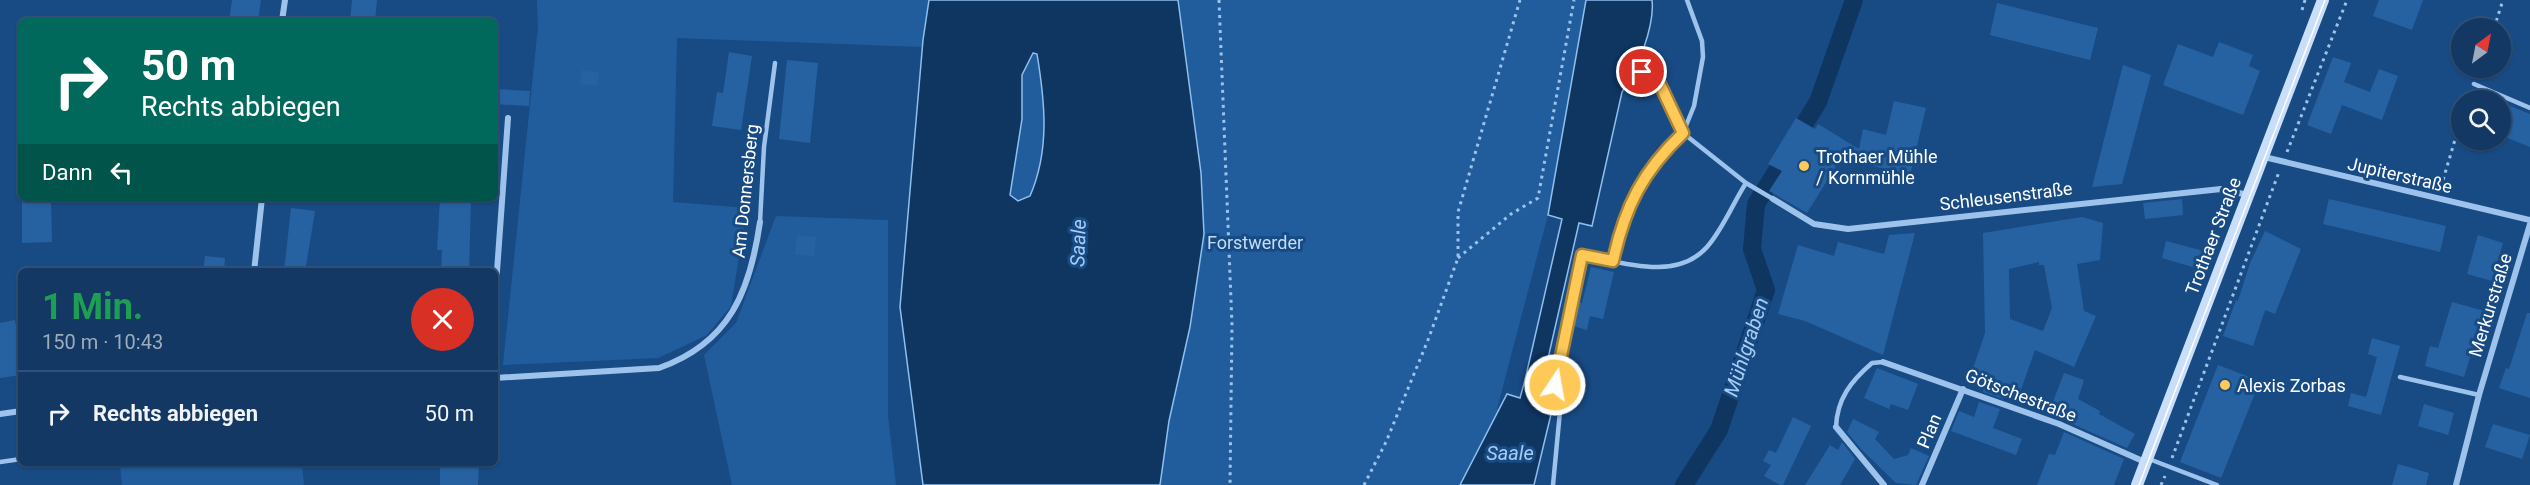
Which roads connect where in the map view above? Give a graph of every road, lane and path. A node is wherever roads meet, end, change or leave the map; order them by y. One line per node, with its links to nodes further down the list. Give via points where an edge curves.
1 (285, 0): 9 (street)
2 (1219, 0): 45 (path, via 1232,325)
3 (1520, 0): 27 (path, via 1458,212)
4 (1574, 0): 27 (path, via 1538,198 1511,214)
5 (1687, 0): 16 (lane, via 1702,41 1703,57 1694,106)
6 (2347, 0): 19 (path)
7 (2503, 0): 10 (path)
8 (2321, 1): 18 (main road, Trothaer Straße)
9 (282, 18)
10 (2497, 18)
11 (775, 63): 25 (lane, Am Donnersberg, via 764,147)
12 (1642, 72): 16 (lane, via 1657,78)
13 (2474, 84): 14 (lane)
14 (2530, 108)
15 (508, 118): 30 (street)
16 (1683, 133): 20 (lane); 28 (lane, via 1660,155 1635,192 1619,232)
17 (2452, 150): 23 (path)
18 (2264, 157): 19 (street, Jupiterstraße); 21 (main road, Trothaer Straße)
19 (2283, 162): 23 (street, Jupiterstraße); 44 (path)
20 (1746, 183): 22 (lane); 28 (lane, via 1707,247 1690,260 1657,267)
21 (2248, 196): 22 (street, Schleusenstraße, via 2221,189 1848,229 1814,224); 42 (main road, Trothaer Straße)
22 (1773, 199)
23 (2437, 199): 26 (street, Jupiterstraße)
24 (262, 201): 29 (street)
25 (760, 222): 33 (street, Am Donnersberg, via 745,291 729,320 683,360 659,368)
26 (2530, 222): 37 (street, Merkurstraße)
27 (1458, 258): 46 (path, via 1386,442)
28 (1613, 261): 35 (lane, via 1582,255)
29 (254, 268)
30 (497, 268)
31 (1883, 362): 36 (street, Götschestraße); 40 (lane, via 1872,363 1852,383 1838,405)
32 (2400, 377): 37 (lane)
33 (498, 378)
34 (1544, 383): 35 (lane)
35 (1555, 385): 47 (lane, via 1562,390)
36 (1963, 388): 42 (street, Götschestraße); 49 (street, Plan)
37 (2479, 395): 53 (street, Merkurstraße)
38 (18, 411): 39 (street)
39 (0, 414)
40 (1836, 427): 48 (street)
41 (18, 459): 43 (lane)
42 (2146, 460): 44 (lane); 50 (main road, Trothaer Straße)
43 (0, 462)
44 (2169, 466): 51 (path); 52 (lane)
45 (1230, 485)
46 (1364, 485)
47 (1553, 485)
48 (1884, 485)
49 (1922, 485)
50 (2137, 485)
51 (2162, 485)
52 (2217, 485)
53 (2456, 485)

